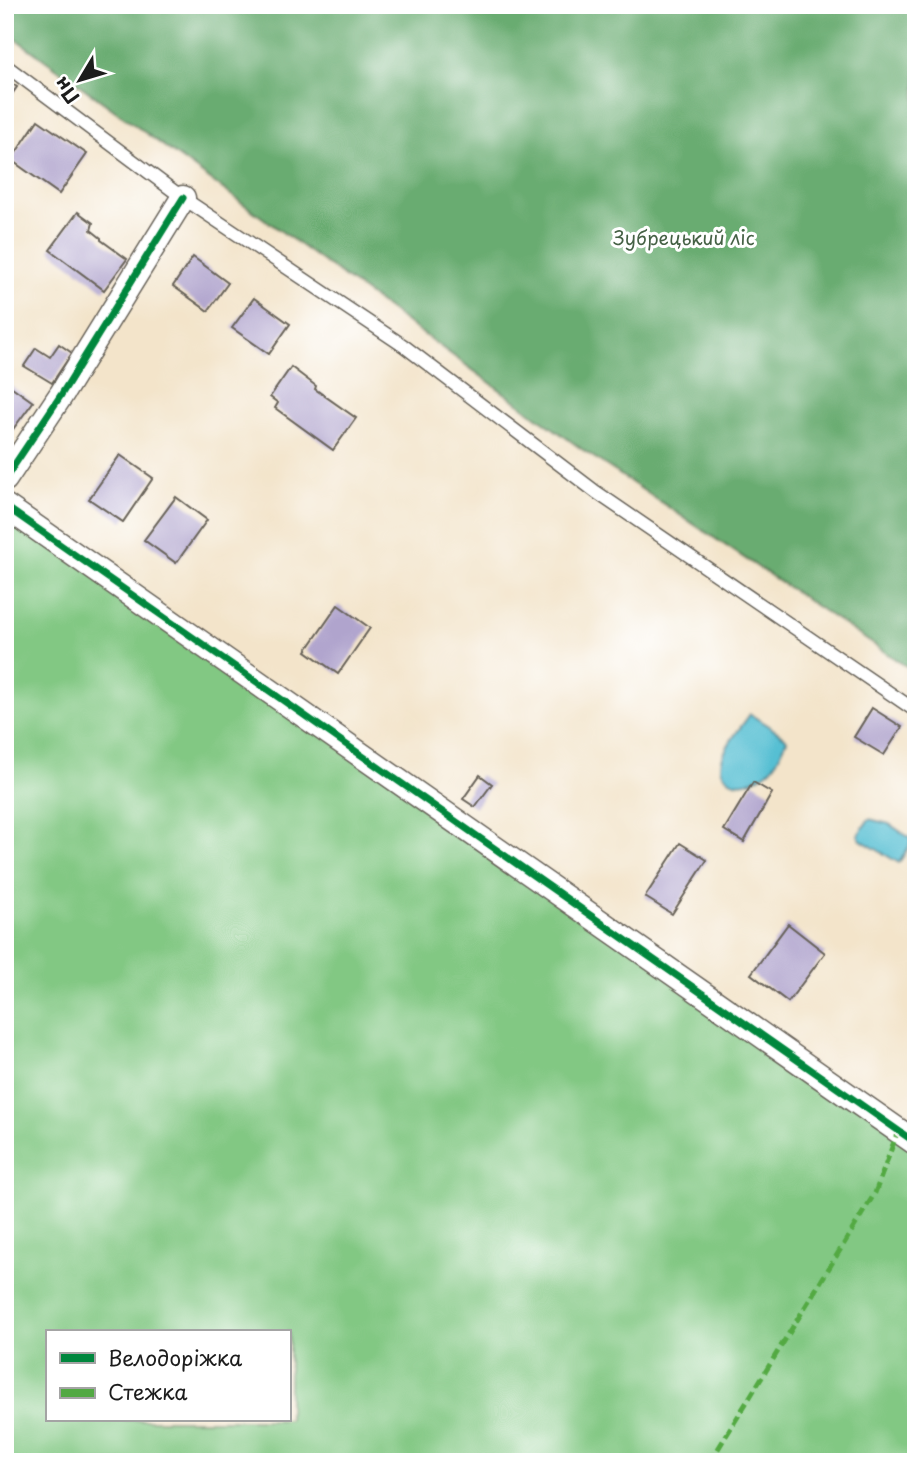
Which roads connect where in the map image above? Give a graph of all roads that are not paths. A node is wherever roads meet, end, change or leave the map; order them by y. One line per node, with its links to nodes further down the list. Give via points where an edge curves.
1 (5, 65): 2 (lane)
2 (183, 198): 3 (street); 5 (lane, via 404,346 596,492)
3 (5, 480)
4 (5, 506): 6 (street)
5 (916, 711)
6 (916, 1143)

